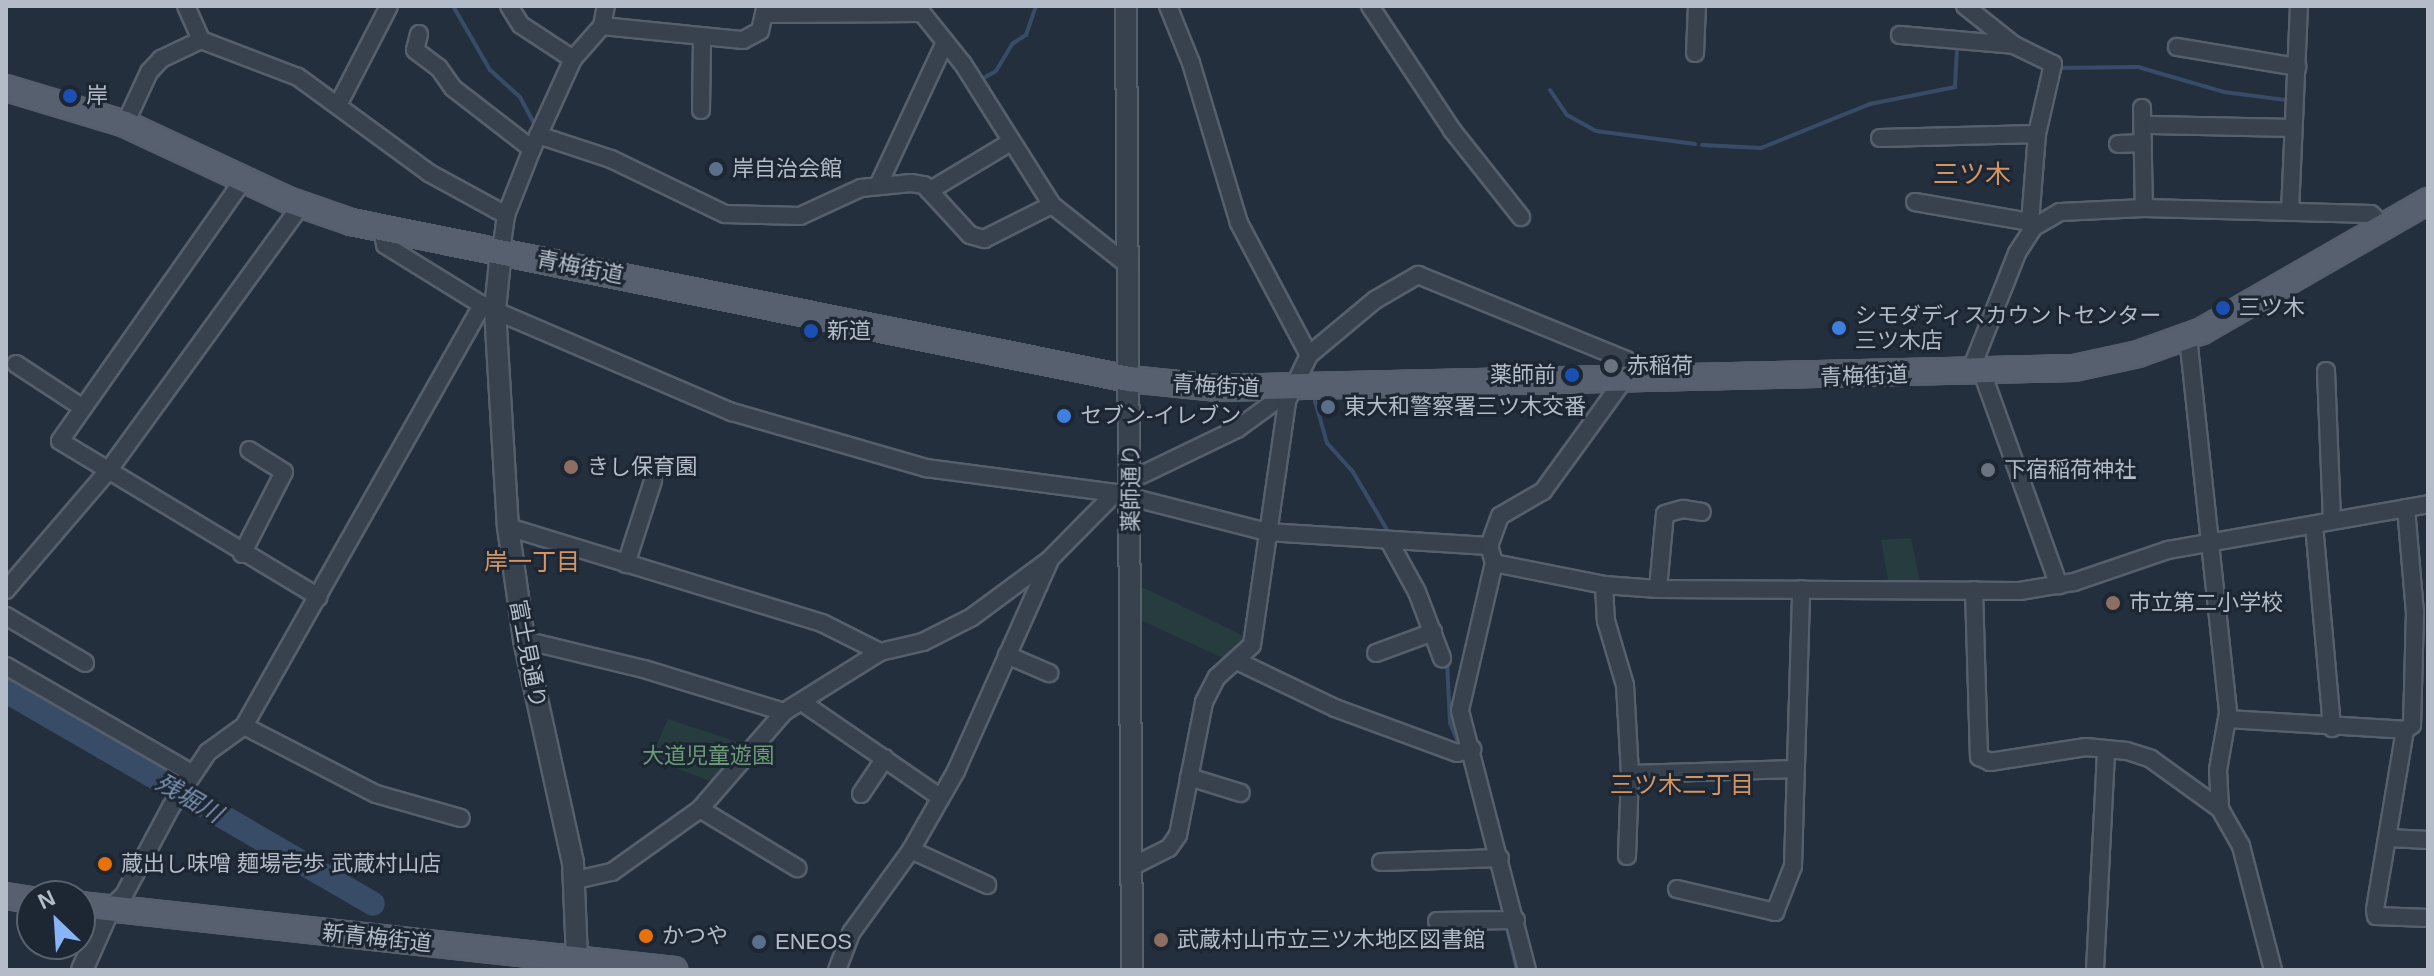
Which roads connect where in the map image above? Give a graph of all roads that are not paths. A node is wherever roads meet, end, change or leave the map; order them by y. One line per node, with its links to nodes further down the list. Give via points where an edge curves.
1 (186, 6): 17 (street)
2 (389, 6): 25 (street)
3 (509, 6): 22 (street, via 521,25)
4 (606, 6): 13 (street)
5 (1126, 6): 52 (street, 薬師通り)
6 (1168, 6): 55 (street, via 1191,63 1239,223)
7 (1370, 6): 47 (street, via 1452,130)
8 (1697, 6): 21 (street)
9 (1965, 6): 19 (street)
10 (2299, 6): 23 (street)
11 (767, 10): 12 (street); 16 (street, via 753,36)
12 (865, 10): 18 (street, via 922,13)
13 (602, 26): 16 (street, via 677,30); 22 (street)
14 (419, 34): 33 (street, via 415,50 439,68 453,88)
15 (1900, 35): 19 (street)
16 (702, 39): 27 (street)
17 (201, 40): 25 (street, via 298,77); 28 (street, via 161,59 149,72)
18 (945, 42): 34 (street); 38 (street)
19 (2014, 45): 31 (street, via 2053,64)
20 (2177, 47): 23 (street)
21 (1695, 53)
22 (573, 59): 33 (street)
23 (2297, 67): 30 (street)
24 (6, 88): 28 (main road, 青梅街道)
25 (338, 105): 46 (street, via 429,173)
26 (2142, 108): 35 (street)
27 (701, 110)
28 (125, 124): 37 (main road, 青梅街道)
29 (2152, 125): 30 (street)
30 (2293, 128): 45 (street)
31 (2037, 134): 32 (street); 48 (street)
32 (1880, 138)
33 (535, 142): 38 (street, via 611,159 725,214 800,216); 46 (street)
34 (1011, 142): 39 (street); 43 (street)
35 (2143, 143): 36 (street); 44 (street)
36 (2118, 144)
37 (244, 179): 42 (main road, 青梅街道); 62 (street)
38 (878, 186): 39 (street, via 911,183)
39 (929, 191): 43 (street, via 970,235 984,239)
40 (2428, 201): 49 (main road, 青梅街道)
41 (1915, 202): 48 (street)
42 (301, 205): 50 (main road, 青梅街道); 64 (street)
43 (1052, 205): 52 (street)
44 (2144, 208): 45 (street); 48 (street, via 2060,212)
45 (2290, 212): 49 (street, via 2371,214)
46 (506, 215): 51 (street)
47 (1521, 217)
48 (2032, 224): 58 (street)
49 (2384, 227): 54 (main road, 青梅街道)
50 (382, 229): 51 (main road, 青梅街道); 53 (street, via 385,245)
51 (501, 251): 53 (street, 富士見通り); 59 (main road, 青梅街道)
52 (1129, 266): 59 (street, 薬師通り)
53 (488, 308): 66 (street, via 732,412 926,468); 72 (street, 富士見通り); 87 (street)
54 (2188, 337): 58 (main road, 青梅街道, via 2084,366); 75 (street)
55 (1309, 355): 60 (street, via 1375,300 1418,275 1626,360 1634,364); 61 (street)
56 (16, 364): 62 (street)
57 (2326, 371): 70 (street, via 2326,479)
58 (1976, 372): 60 (main road, 青梅街道); 82 (street)
59 (1129, 379): 61 (main road, 青梅街道, via 1218,388); 66 (street, 薬師通り)
60 (1630, 380): 61 (main road, 青梅街道); 76 (street, via 1543,491 1500,516)
61 (1294, 388): 66 (street, via 1237,429); 73 (street, via 1287,401)
62 (83, 408): 64 (street, via 60,441)
63 (249, 450): 77 (street, via 284,472)
64 (108, 471): 77 (street); 85 (street)
65 (653, 481): 80 (street)
66 (1126, 490): 73 (street); 78 (street); 124 (street, 薬師通り)
67 (2428, 504): 68 (street)
68 (2406, 508): 70 (street); 104 (street, via 2415,612 2412,725)
69 (1702, 512): 83 (street, via 1683,509 1665,514)
70 (2332, 521): 71 (street)
71 (2314, 525): 75 (street); 103 (street)
72 (508, 527): 80 (street); 90 (street, 富士見通り)
73 (1267, 532): 74 (street); 95 (street, via 1260,616 1252,645)
74 (1393, 542): 76 (street); 89 (street)
75 (2211, 542): 82 (street, via 2156,553); 101 (street)
76 (1489, 546): 79 (street)
77 (242, 554): 87 (street)
78 (1049, 560): 91 (street, via 972,617 923,642); 93 (street)
79 (1494, 563): 81 (street); 106 (street, via 1460,710)
80 (626, 564): 91 (street, via 822,623)
81 (1604, 585): 83 (street); 109 (street, via 1606,621 1625,685)
82 (2059, 586): 86 (street)
83 (1658, 589): 84 (street)
84 (1801, 589): 86 (street); 108 (street)
85 (6, 590)
86 (1974, 590): 105 (street, via 1979,757 1990,762 2086,747)
87 (319, 597): 102 (street)
88 (6, 616): 96 (street)
89 (1433, 632): 92 (street); 94 (street)
90 (524, 640): 100 (street); 126 (street, 富士見通り)
91 (880, 652): 99 (street)
92 (1376, 653)
93 (1007, 655): 98 (street); 114 (street)
94 (1442, 658)
95 (1237, 661): 106 (street, via 1335,708); 111 (street, via 1217,677 1204,702)
96 (85, 663)
97 (6, 666): 110 (street)
98 (1049, 673)
99 (803, 703): 100 (street); 107 (street)
100 (784, 712): 115 (street)
101 (2227, 719): 103 (street); 116 (street, via 2218,770)
102 (244, 726): 110 (street, via 208,752); 117 (street, via 376,794)
103 (2332, 728): 104 (street)
104 (2405, 730): 118 (street)
105 (2106, 750): 116 (street, via 2151,759); 140 (street)
106 (1465, 751): 122 (street)
107 (885, 758): 113 (street); 114 (street)
108 (1796, 769): 109 (street); 128 (street, via 1793,866 1775,912)
109 (1630, 774): 121 (street)
110 (192, 776): 130 (street, via 124,895)
111 (1189, 777): 112 (street); 124 (street, via 1178,835 1169,848)
112 (1241, 793)
113 (861, 794)
114 (940, 797): 120 (street)
115 (700, 809): 125 (street); 126 (street, via 612,872)
116 (2220, 809): 141 (street, via 2241,846)
117 (461, 818)
118 (2389, 838): 119 (street); 131 (street, via 2376,916)
119 (2428, 840)
120 (911, 850): 127 (street); 137 (street, via 851,933)
121 (1627, 856)
122 (1493, 859): 123 (street); 133 (street)
123 (1381, 862)
124 (1131, 867): 138 (street, 薬師通り)
125 (797, 868)
126 (576, 880): 134 (street, 富士見通り)
127 (987, 885)
128 (1677, 889)
129 (96, 907): 130 (main road, 新青梅街道)
130 (109, 909): 134 (main road, 新青梅街道); 135 (street)
131 (2428, 918)
132 (1437, 921): 133 (street)
133 (1509, 922): 139 (street)
134 (578, 964): 136 (main road, 新青梅街道)
135 (82, 970)
136 (674, 970)
137 (837, 970)
138 (1132, 970)
139 (1527, 970)
140 (2095, 970)
141 (2273, 970)

